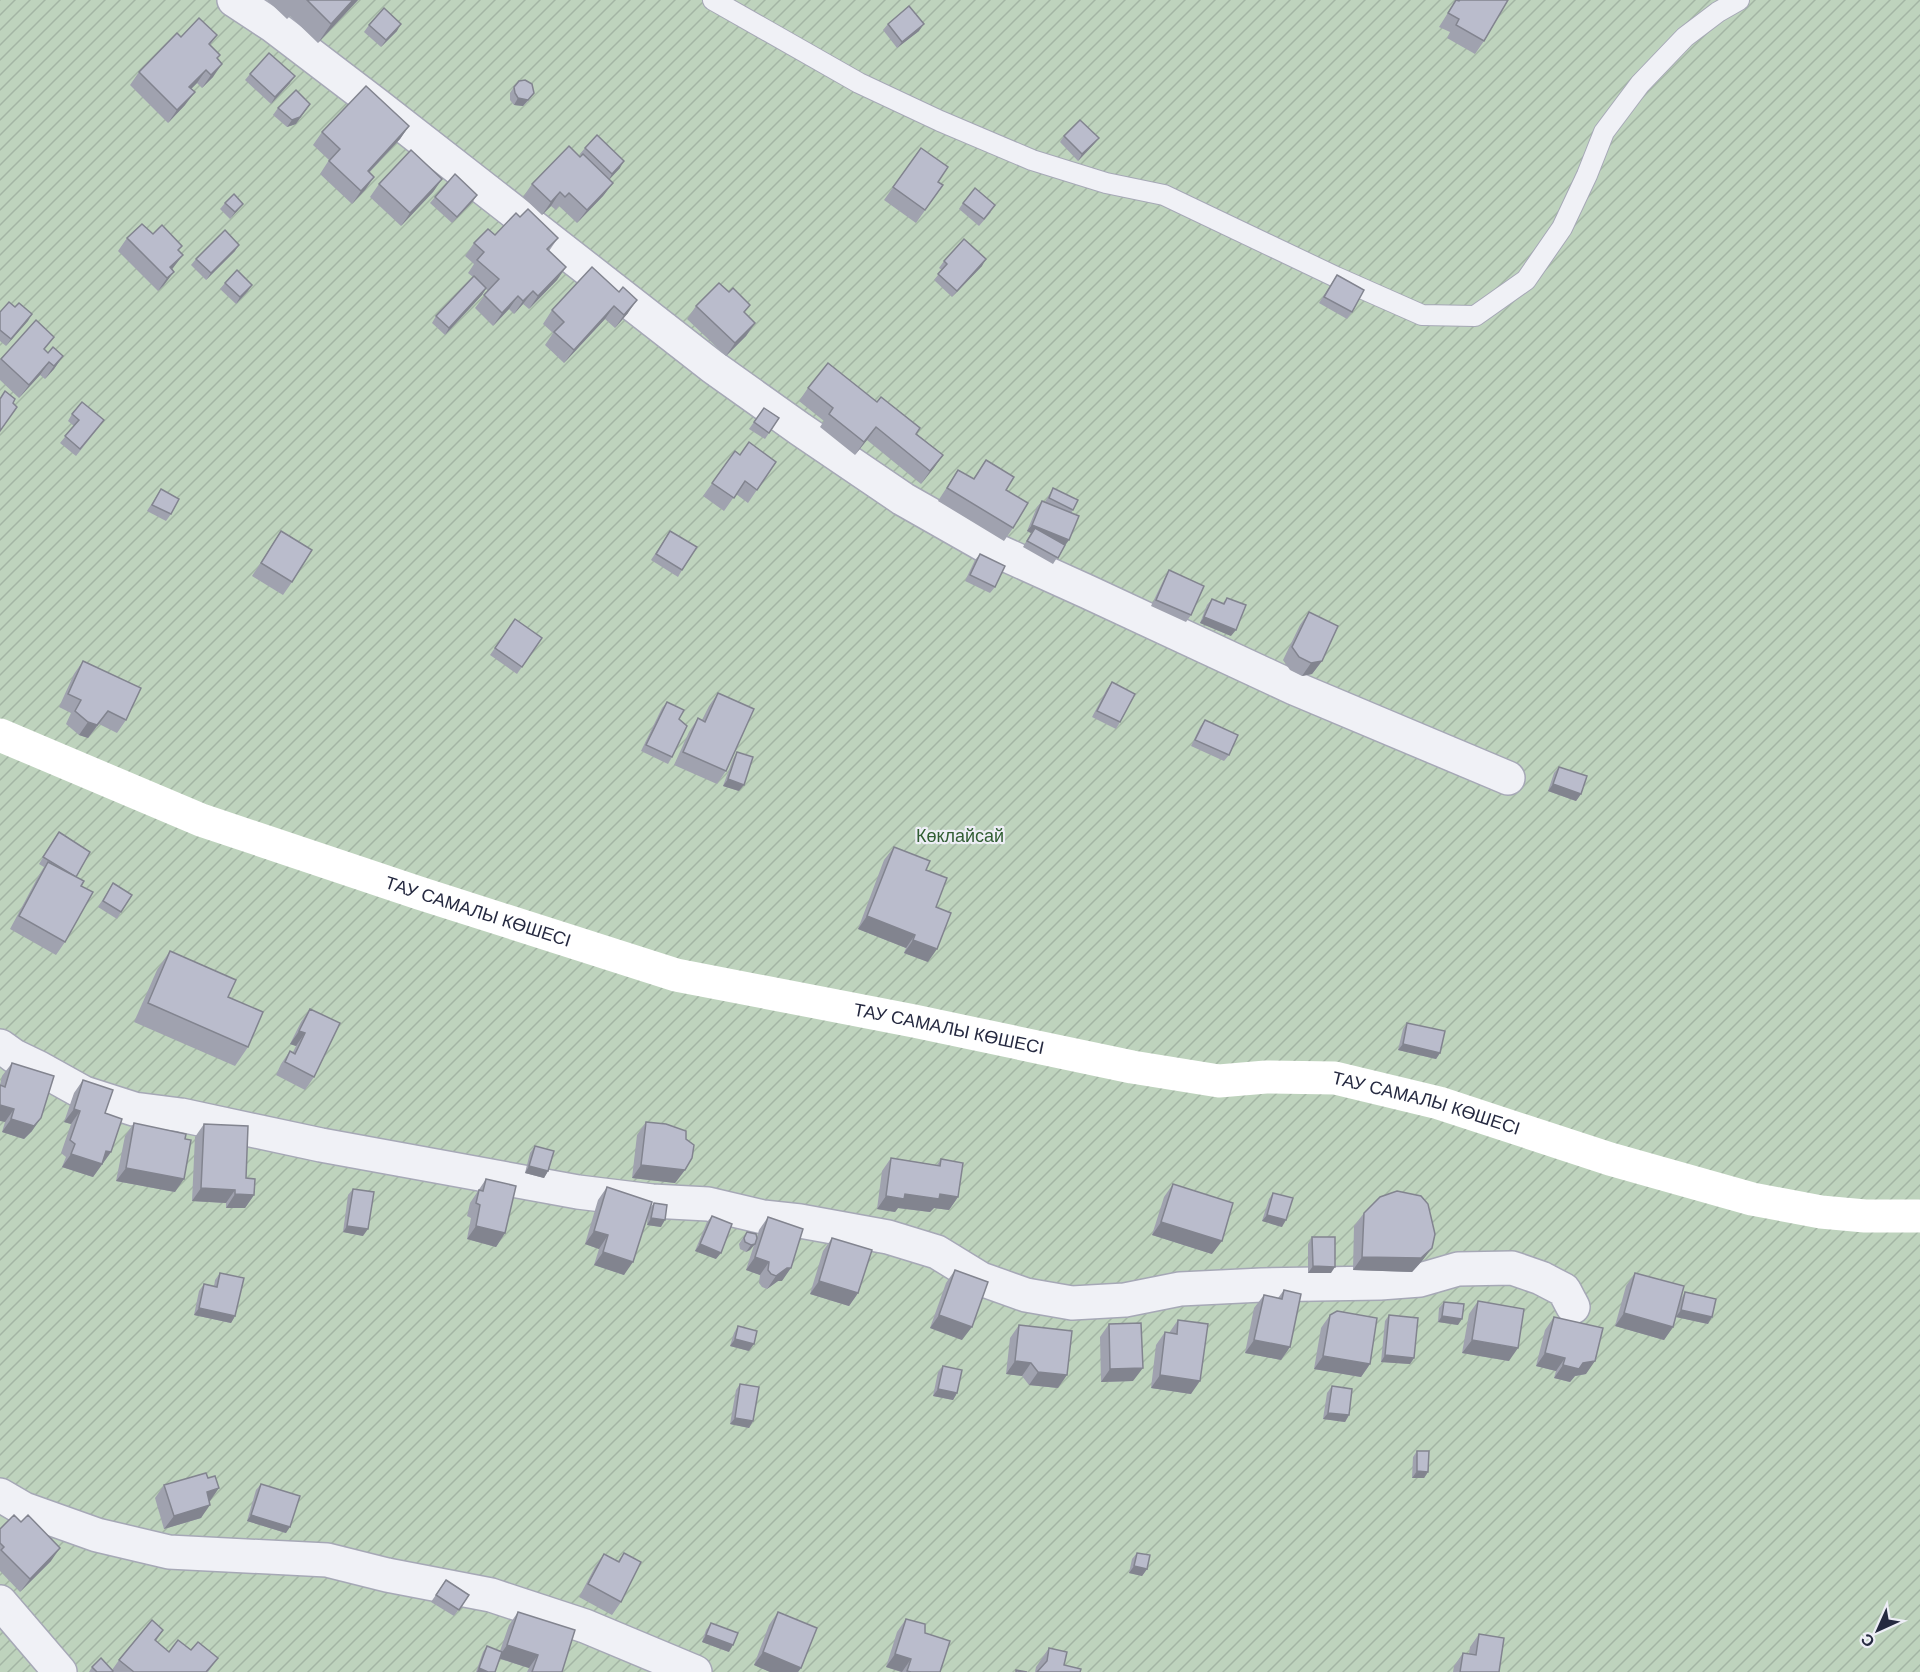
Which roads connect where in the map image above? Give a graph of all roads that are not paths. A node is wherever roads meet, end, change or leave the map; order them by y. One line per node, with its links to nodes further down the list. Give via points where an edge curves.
1 (234, 0): 5 (street, via 386,112 713,367 903,499 984,545 1294,688)
2 (713, 0): 3 (lane, via 859,83 1032,160 1106,183 1164,195 1422,315 1475,316 1526,280 1562,228 1604,132 1640,84 1685,37)
3 (1739, 0)
4 (0, 735): 7 (street, ТАУ САМАЛЫ КӨШЕСІ, via 201,820 675,975 1219,1081 1335,1078 1439,1103 1610,1160 1752,1199 1821,1212)
5 (1508, 778)
6 (0, 1046): 8 (street, via 84,1093 134,1109 578,1192 708,1204 888,1237 937,1252 981,1279 1026,1295 1072,1303 1125,1300 1180,1289 1380,1283 1419,1280 1458,1269 1512,1268 1564,1290)
7 (1920, 1216)
8 (1573, 1307)
9 (0, 1495): 12 (street, via 24,1509 97,1535 169,1552 327,1560 491,1595 585,1626)
10 (0, 1602): 11 (street)
11 (60, 1672)
12 (695, 1672)

